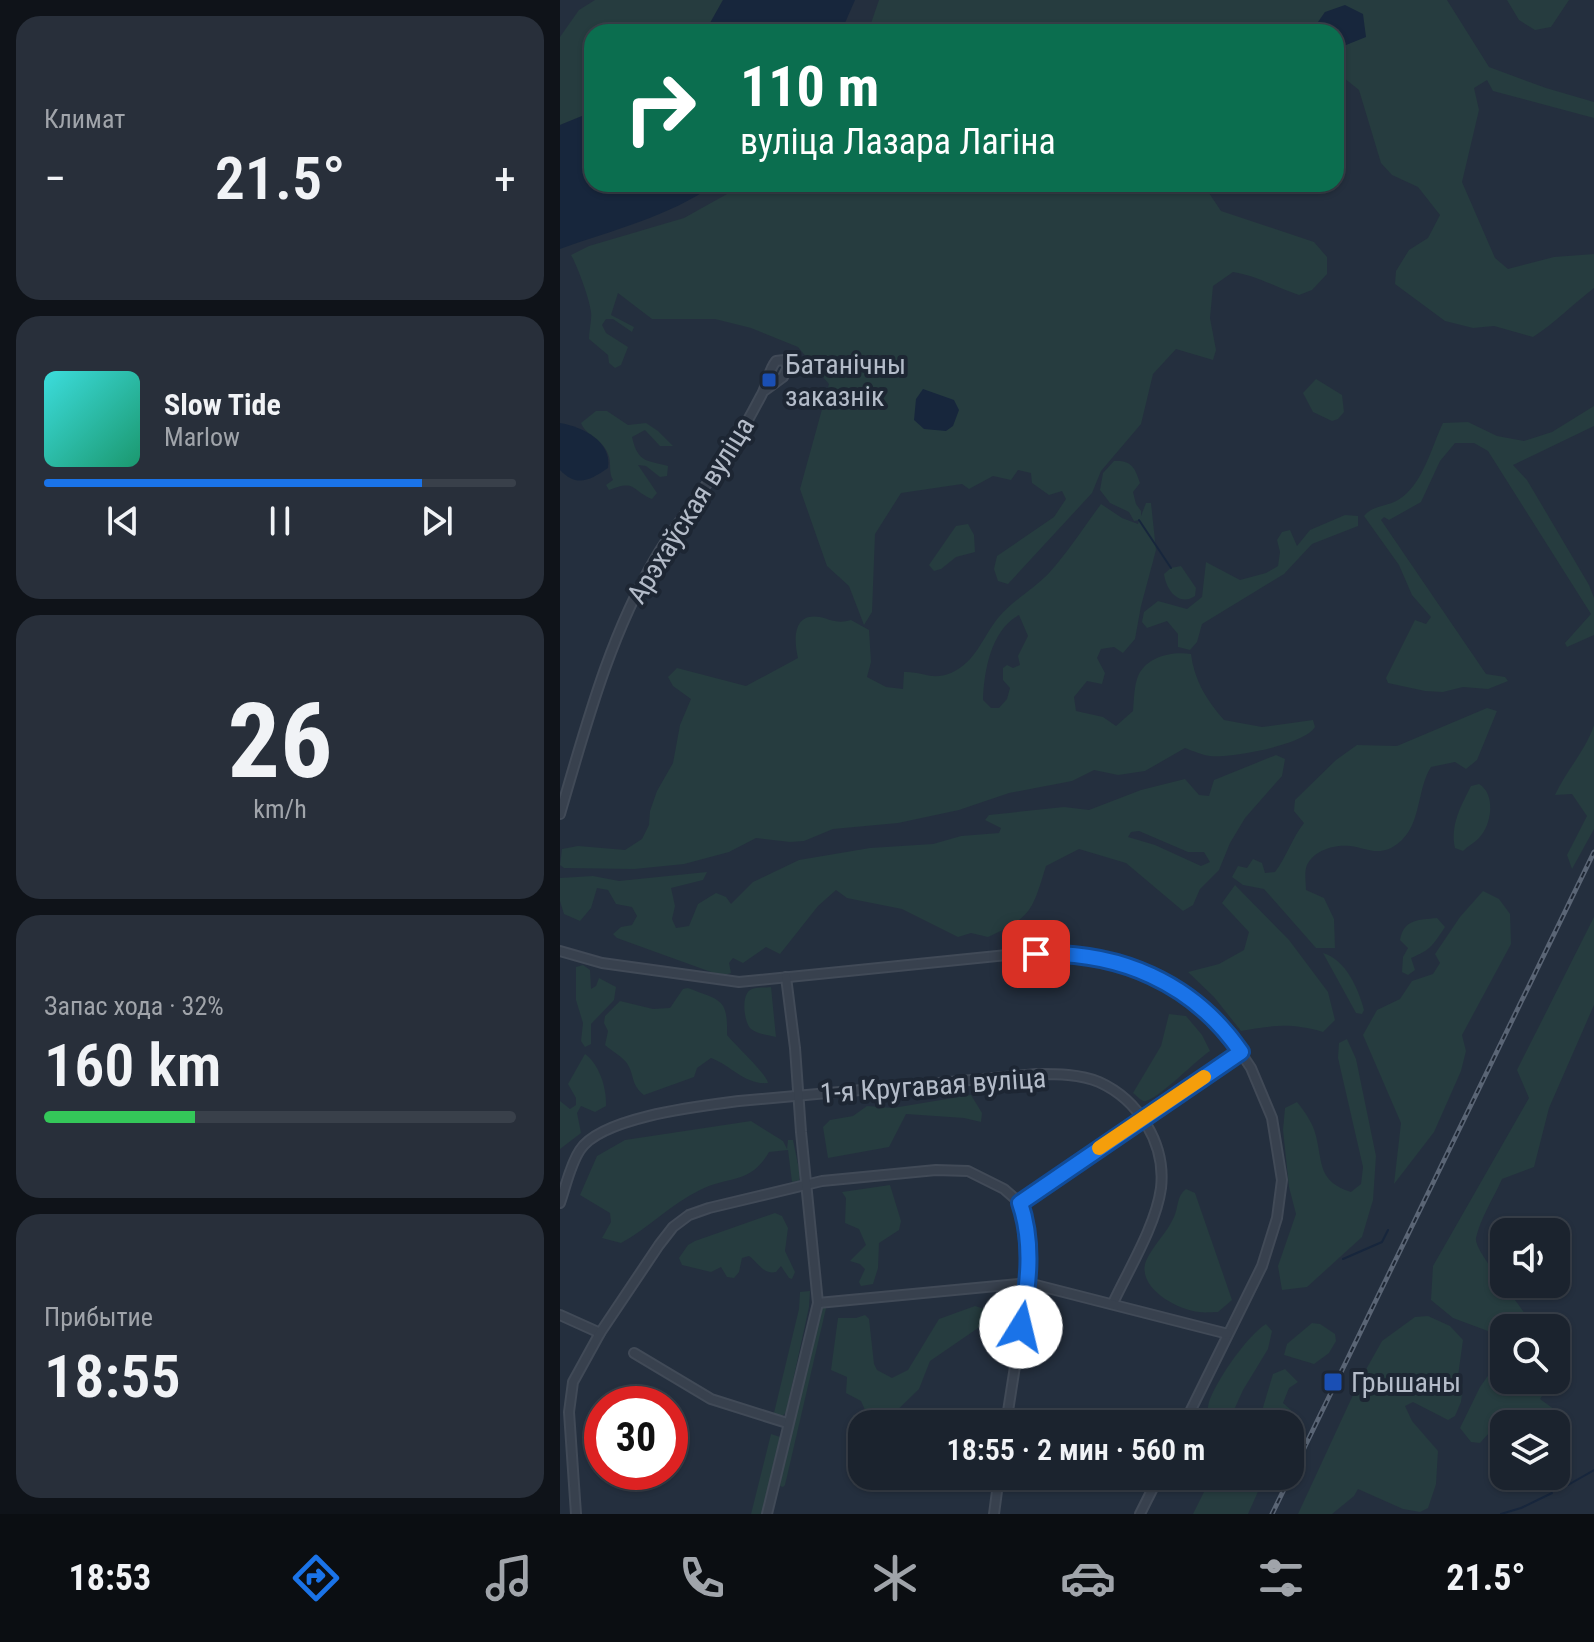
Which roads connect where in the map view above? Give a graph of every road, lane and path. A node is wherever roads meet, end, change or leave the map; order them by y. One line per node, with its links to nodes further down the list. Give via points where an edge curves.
1 (764, 391): 2 (street, Арэхаўская вуліца, via 631,603 611,648)
2 (560, 814)
3 (560, 951): 4 (street, via 602,963 739,982)
4 (786, 977): 5 (street, via 1007,955 1101,958 1146,971 1177,989 1202,1007); 6 (street)
5 (1241, 1052): 7 (street); 16 (street, via 1272,1118 1282,1180 1270,1246)
6 (798, 1095): 7 (street, 1-я Кругавая вуліца, via 1054,1074 1098,1082); 8 (street); 9 (street, 1-я Кругавая вуліца, via 699,1106 611,1126 580,1149)
7 (1143, 1117): 10 (street); 13 (street, 1-я Кругавая вуліца, via 1158,1152 1161,1190)
8 (808, 1185): 10 (street, via 968,1171); 12 (street); 15 (street, via 689,1215 659,1245)
9 (560, 1203)
10 (1020, 1203): 11 (street, via 1028,1232)
11 (1028, 1283): 12 (street); 13 (street); 18 (street)
12 (818, 1303): 20 (street)
13 (1113, 1303): 16 (street)
14 (560, 1315): 15 (street)
15 (600, 1333): 23 (street, via 570,1397)
16 (1228, 1334): 19 (street)
17 (634, 1353): 20 (street, via 711,1399)
18 (1008, 1410)
19 (1191, 1410)
20 (787, 1423): 24 (street)
21 (997, 1490): 25 (street)
22 (1152, 1490): 26 (street)
23 (576, 1514)
24 (767, 1514)
25 (994, 1514)
26 (1140, 1514)

